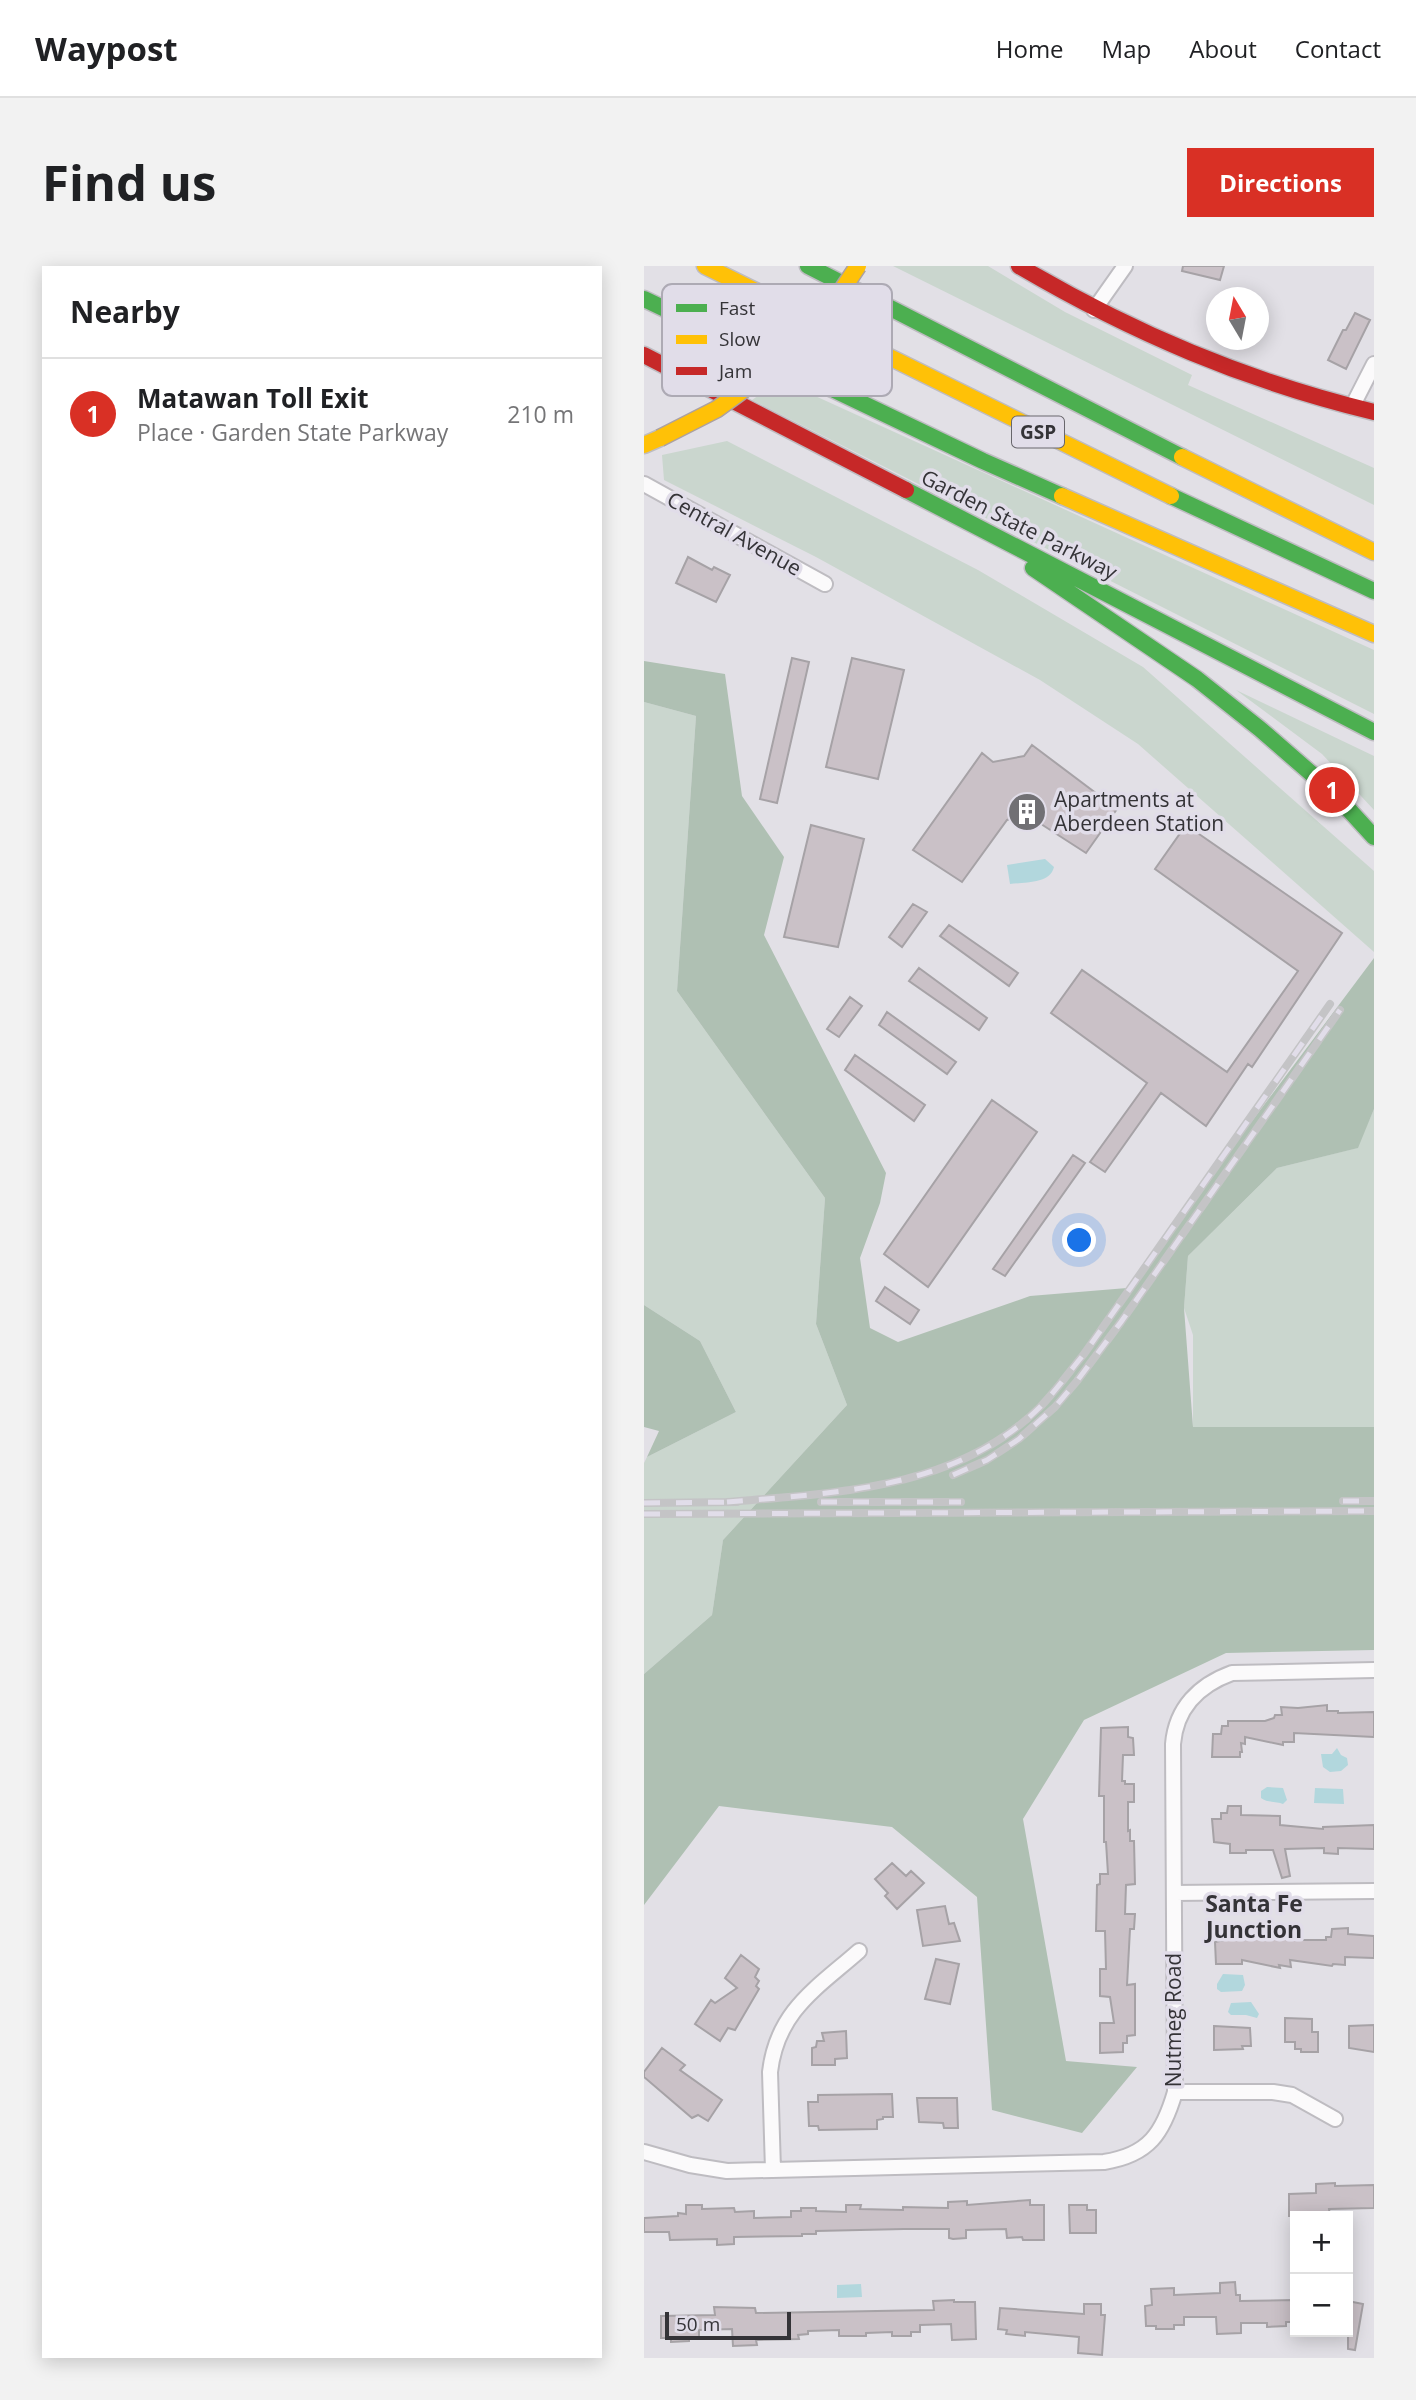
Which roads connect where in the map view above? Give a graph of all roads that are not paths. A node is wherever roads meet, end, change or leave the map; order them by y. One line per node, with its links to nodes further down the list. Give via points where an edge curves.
1 (705, 266): 6 (main road, GSP)
2 (808, 266): 7 (main road, GSP)
3 (858, 266): 8 (main road, bridge)
4 (1019, 266): 12 (main road)
5 (1125, 266): 12 (street)
6 (741, 284)
7 (843, 284)
8 (846, 284)
9 (644, 299): 10 (main road, Garden State Parkway / GSP)
10 (662, 308)
11 (892, 309): 25 (main road, GSP)
12 (1094, 310): 20 (main road, via 1215,363)
13 (644, 355): 15 (main road, Garden State Parkway)
14 (892, 359): 27 (main road, GSP)
15 (662, 364)
16 (1374, 364): 20 (street)
17 (723, 396): 24 (main road, Garden State Parkway)
18 (735, 396): 22 (main road, bridge)
19 (847, 396): 28 (main road, Garden State Parkway / GSP, via 995,467)
20 (1352, 407): 21 (main road)
21 (1374, 412)
22 (644, 445)
23 (644, 484): 26 (street, Central Avenue)
24 (989, 533): 29 (main road, Garden State Parkway); 30 (main road, via 1065,593 1209,688)
25 (1374, 552)
26 (825, 584)
27 (1374, 591)
28 (1374, 634)
29 (1374, 732)
30 (1321, 782)
31 (1341, 801): 32 (main road)
32 (1374, 837)
33 (1374, 1670): 35 (street, Nutmeg Road, via 1232,1673 1215,1679 1188,1702 1173,1744)
34 (1374, 1891): 35 (street)
35 (1174, 1893): 37 (street, Nutmeg Road)
36 (859, 1951): 40 (street, via 793,2011 779,2034 770,2072)
37 (1175, 2092): 38 (street, via 1292,2095); 40 (street, Nutmeg Road, via 1160,2132 1145,2147 1119,2160)
38 (1335, 2119)
39 (644, 2152): 40 (street, Nutmeg Road, via 727,2171)
40 (773, 2170)

